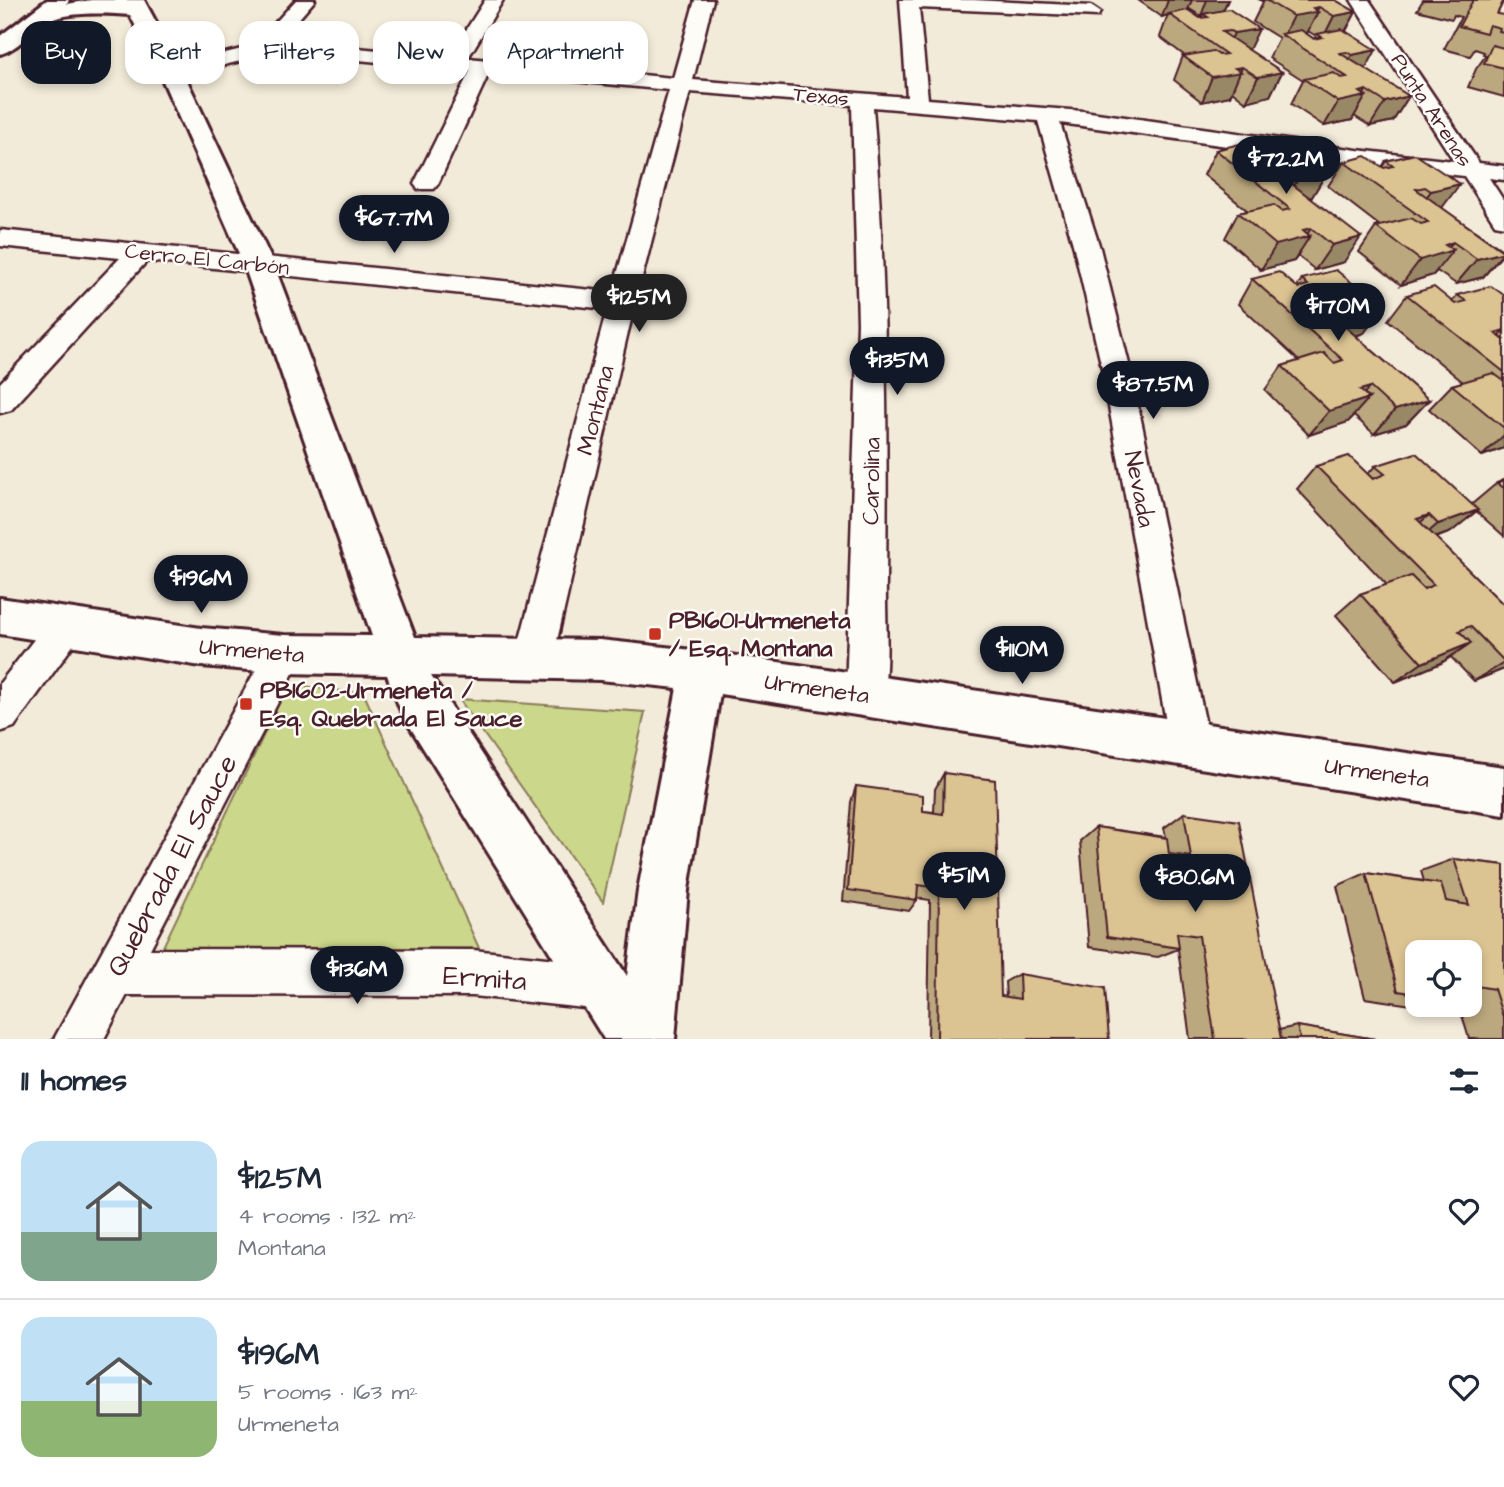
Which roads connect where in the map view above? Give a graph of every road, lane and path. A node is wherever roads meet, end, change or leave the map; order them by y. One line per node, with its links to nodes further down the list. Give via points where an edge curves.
1 (60, 0): 9 (main road)
2 (306, 0): 11 (street)
3 (494, 0): 12 (street)
4 (704, 0): 17 (street, Montana)
5 (1360, 0): 21 (street, Punta Arenas)
6 (909, 1): 8 (street); 19 (street)
7 (135, 5): 9 (main road, via 93,6); 10 (main road)
8 (1091, 12)
9 (40, 16): 13 (main road)
10 (144, 21)
11 (287, 21)
12 (469, 41)
13 (0, 47)
14 (469, 65): 15 (street, Texas)
15 (482, 66): 17 (street, Texas); 23 (street)
16 (176, 84): 27 (main road)
17 (681, 85): 18 (street, Texas); 28 (street, Montana)
18 (862, 100): 19 (street, Texas); 36 (street, Carolina, via 872,360)
19 (918, 104): 20 (street, Texas)
20 (1047, 115): 21 (street, Texas); 38 (street, Nevada, via 1107,329)
21 (1471, 170): 22 (street, Texas); 24 (street, Punta Arenas)
22 (1504, 173)
23 (426, 184)
24 (1504, 219)
25 (0, 238): 26 (street, Cerro El Carbón)
26 (140, 253): 27 (street, Cerro El Carbón); 29 (street)
27 (259, 265): 28 (street, Cerro El Carbón); 33 (main road)
28 (622, 302): 34 (street, Montana)
29 (0, 402)
30 (0, 616): 31 (main road, Urmeneta)
31 (66, 626): 32 (main road, Urmeneta, via 201,647); 37 (street)
32 (284, 654): 33 (main road, Urmeneta); 40 (street, Quebrada El Sauce)
33 (399, 657): 34 (main road, Urmeneta); 41 (main road, via 448,749)
34 (534, 659): 35 (main road, Urmeneta, via 600,660)
35 (702, 671): 36 (main road, Urmeneta); 44 (main road, via 663,890)
36 (864, 695): 38 (main road, Urmeneta)
37 (0, 714)
38 (1190, 744): 39 (main road, Urmeneta)
39 (1504, 790)
40 (114, 972): 41 (street, Ermita, via 473,973); 42 (street, Quebrada El Sauce)
41 (603, 987): 43 (main road)
42 (78, 1039)
43 (636, 1039)
44 (647, 1039)

